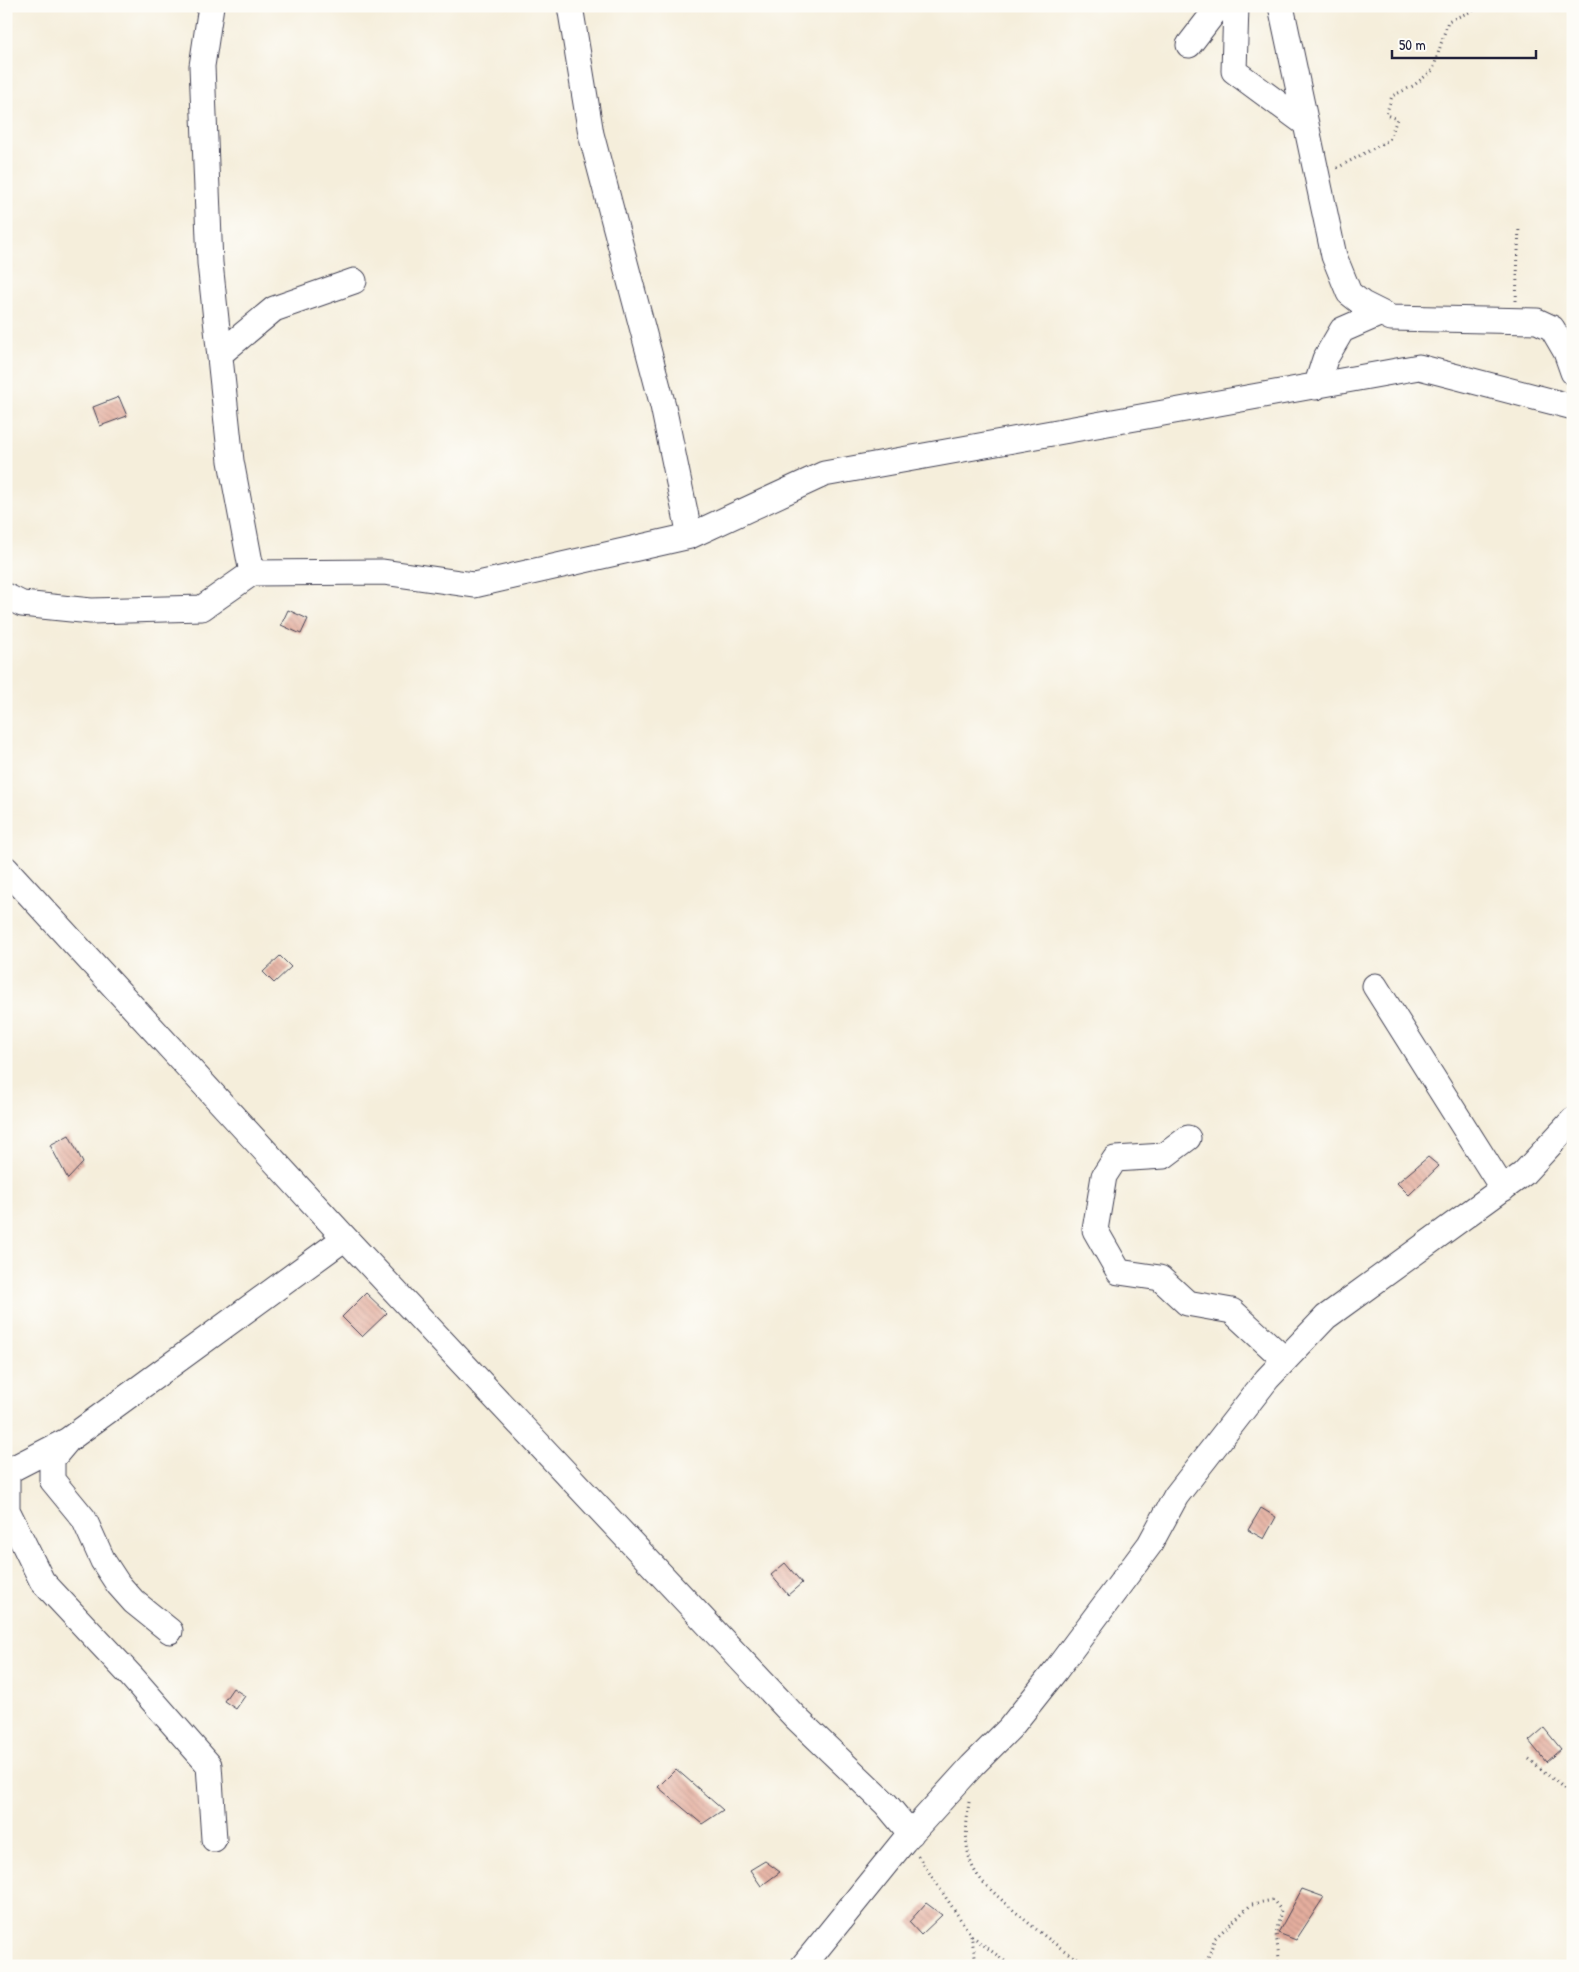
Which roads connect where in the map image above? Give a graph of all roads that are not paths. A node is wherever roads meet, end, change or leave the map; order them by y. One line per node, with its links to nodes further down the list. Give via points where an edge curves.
1 (211, 6): 10 (street, via 202,66 210,263)
2 (570, 6): 14 (street, via 591,134 663,406)
3 (1219, 6): 6 (street)
4 (1236, 6): 7 (street, via 1234,71)
5 (1280, 6): 7 (street)
6 (1189, 45)
7 (1306, 124): 9 (street, via 1334,256 1349,293)
8 (354, 281): 10 (street, via 274,309)
9 (1381, 313): 11 (street, via 1391,318 1537,321 1552,328); 12 (street, via 1342,330 1325,358)
10 (221, 353): 15 (street, via 231,461)
11 (1573, 372)
12 (1316, 387): 13 (street, via 1420,367); 14 (street, via 824,474)
13 (1573, 408)
14 (690, 536): 15 (street, via 474,585 383,572)
15 (252, 573): 16 (street, via 202,608 91,611 22,604)
16 (6, 596)
17 (6, 868): 22 (street)
18 (1375, 986): 21 (street)
19 (1573, 1120): 21 (street, via 1523,1174)
20 (1188, 1138): 23 (street, via 1164,1156 1115,1159 1104,1176 1095,1230 1119,1272 1160,1278 1187,1303 1232,1311)
21 (1503, 1189): 23 (street, via 1326,1317)
22 (345, 1238): 24 (street); 27 (street, via 795,1717 886,1804)
23 (1285, 1360): 27 (street, via 1227,1428 1176,1496 1150,1544 1056,1670 1010,1728)
24 (68, 1440): 25 (street); 26 (street, via 52,1459 52,1480 84,1519 103,1561 118,1584 134,1602)
25 (6, 1472): 28 (street, via 7,1510 42,1581 210,1765)
26 (170, 1631)
27 (908, 1837): 29 (street)
28 (214, 1839)
29 (803, 1966)

